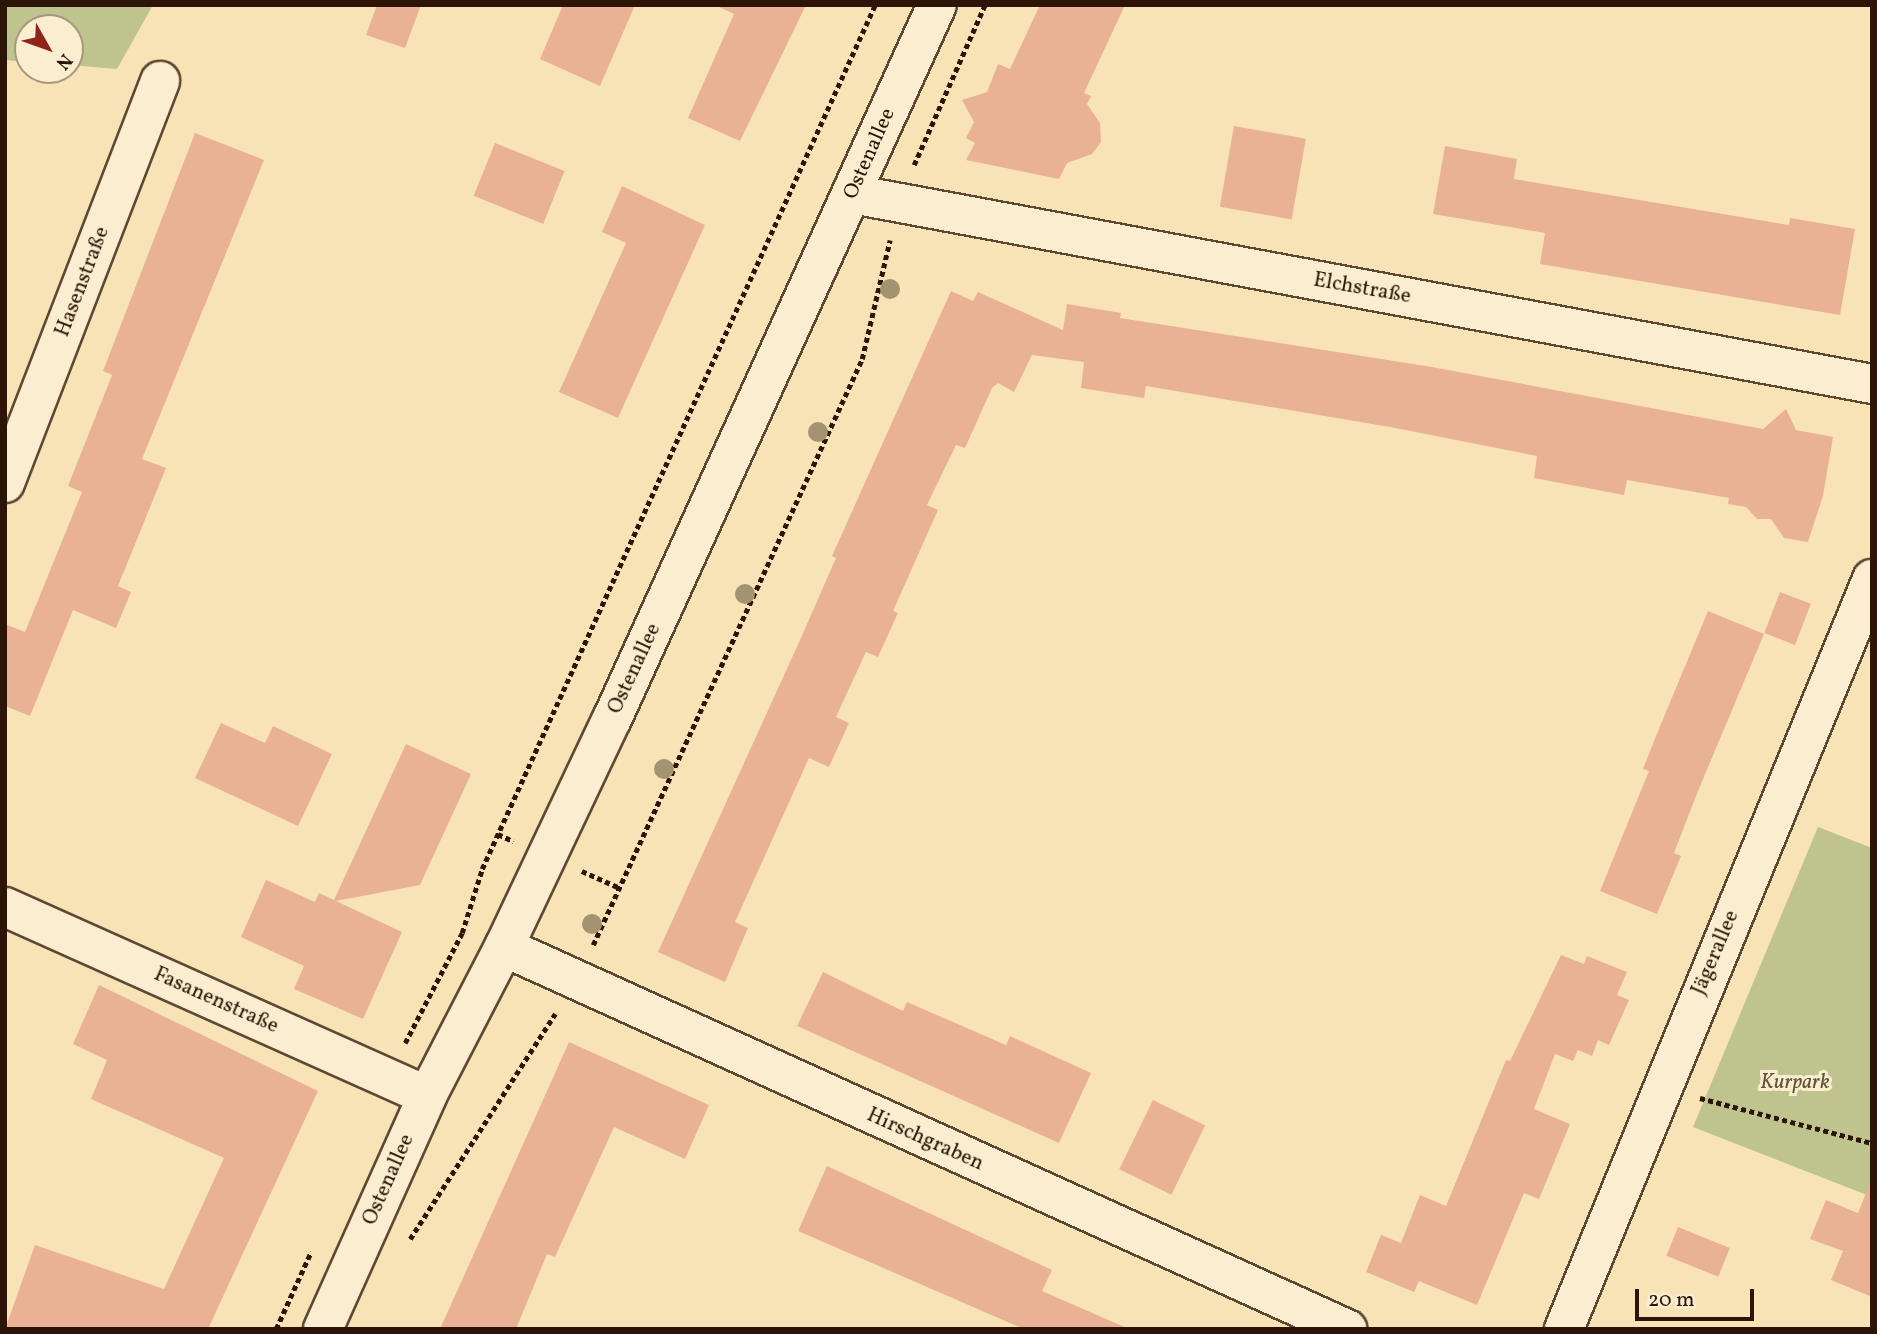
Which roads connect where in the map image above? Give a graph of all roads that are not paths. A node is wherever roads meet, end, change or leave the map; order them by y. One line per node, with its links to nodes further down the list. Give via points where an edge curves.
1 (937, 5): 3 (street, Ostenallee)
2 (160, 81): 5 (street, Hasenstraße)
3 (852, 194): 4 (street, Elchstraße); 8 (street, Ostenallee)
4 (1872, 384)
5 (5, 484)
6 (1872, 579): 12 (street, Jägerallee)
7 (5, 907): 9 (street, Fasanenstraße)
8 (504, 947): 9 (street, Ostenallee); 11 (street, Hirschgraben)
9 (427, 1096): 10 (street, Ostenallee)
10 (323, 1329)
11 (1347, 1329)
12 (1564, 1329)

